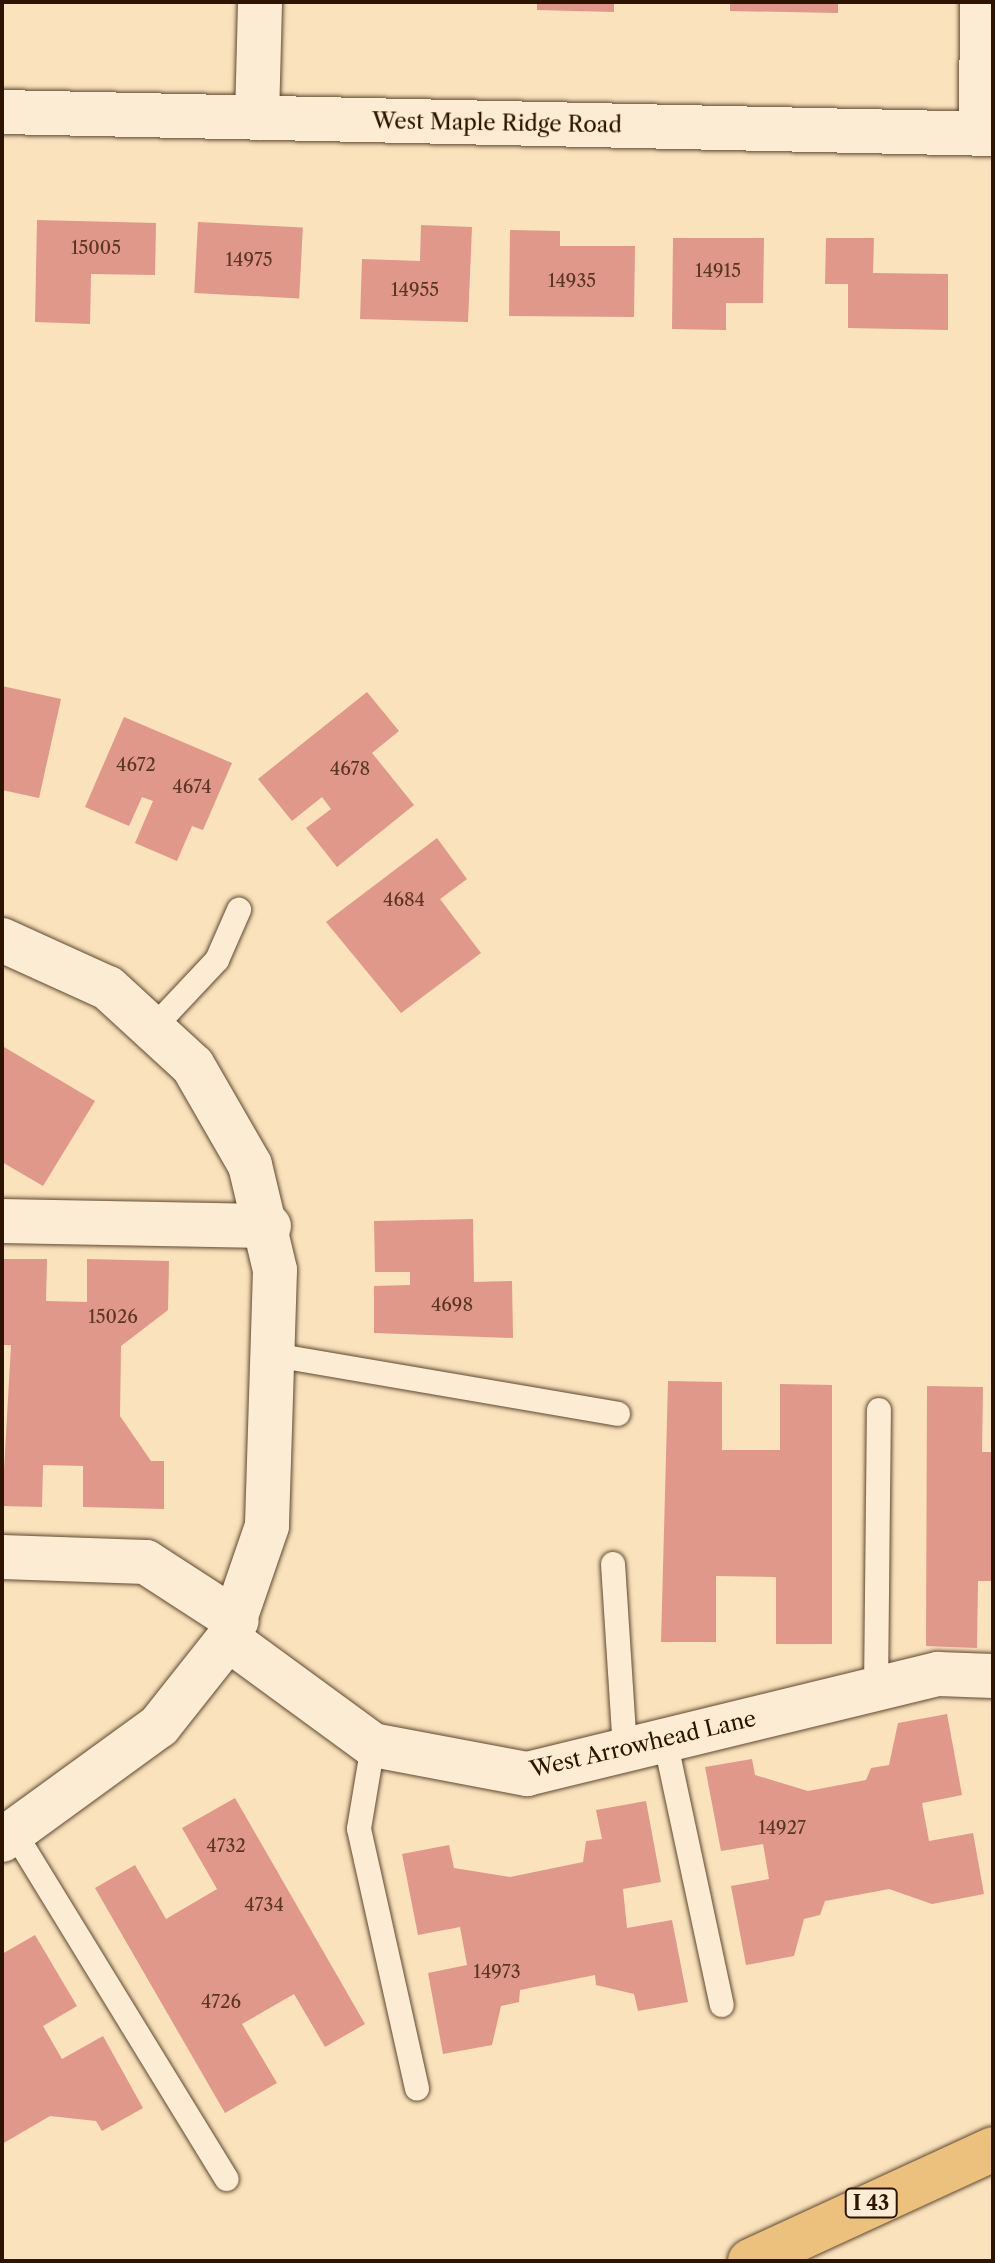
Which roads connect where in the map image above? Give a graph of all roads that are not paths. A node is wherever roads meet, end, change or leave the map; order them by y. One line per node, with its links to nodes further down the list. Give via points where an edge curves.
1 (260, 2): 4 (street)
2 (982, 2): 5 (street)
3 (2, 112): 4 (street, West Maple Ridge Road)
4 (257, 118): 5 (street, West Maple Ridge Road)
5 (987, 134)
6 (239, 910): 8 (lane, via 217,960)
7 (2, 940): 8 (street, via 85,975)
8 (155, 1026): 10 (street, via 223,1109)
9 (2, 1221): 10 (street)
10 (269, 1226): 11 (street)
11 (274, 1355): 13 (lane); 16 (street, via 267,1526)
12 (879, 1410): 18 (lane)
13 (618, 1414)
14 (2, 1557): 16 (street, West Arrowhead Lane, via 146,1562)
15 (613, 1564): 20 (lane)
16 (232, 1630): 19 (street, West Arrowhead Lane); 21 (street, via 159,1726)
17 (993, 1676): 18 (street, West Arrowhead Lane, via 938,1674)
18 (876, 1689): 20 (street, West Arrowhead Lane)
19 (373, 1745): 20 (street, West Arrowhead Lane, via 527,1774); 23 (lane, via 359,1829)
20 (645, 1745): 22 (lane)
21 (8, 1836): 25 (lane)
22 (722, 2005)
23 (417, 2089)
24 (993, 2149): 26 (highway, I 43)
25 (227, 2179)
26 (750, 2261)

